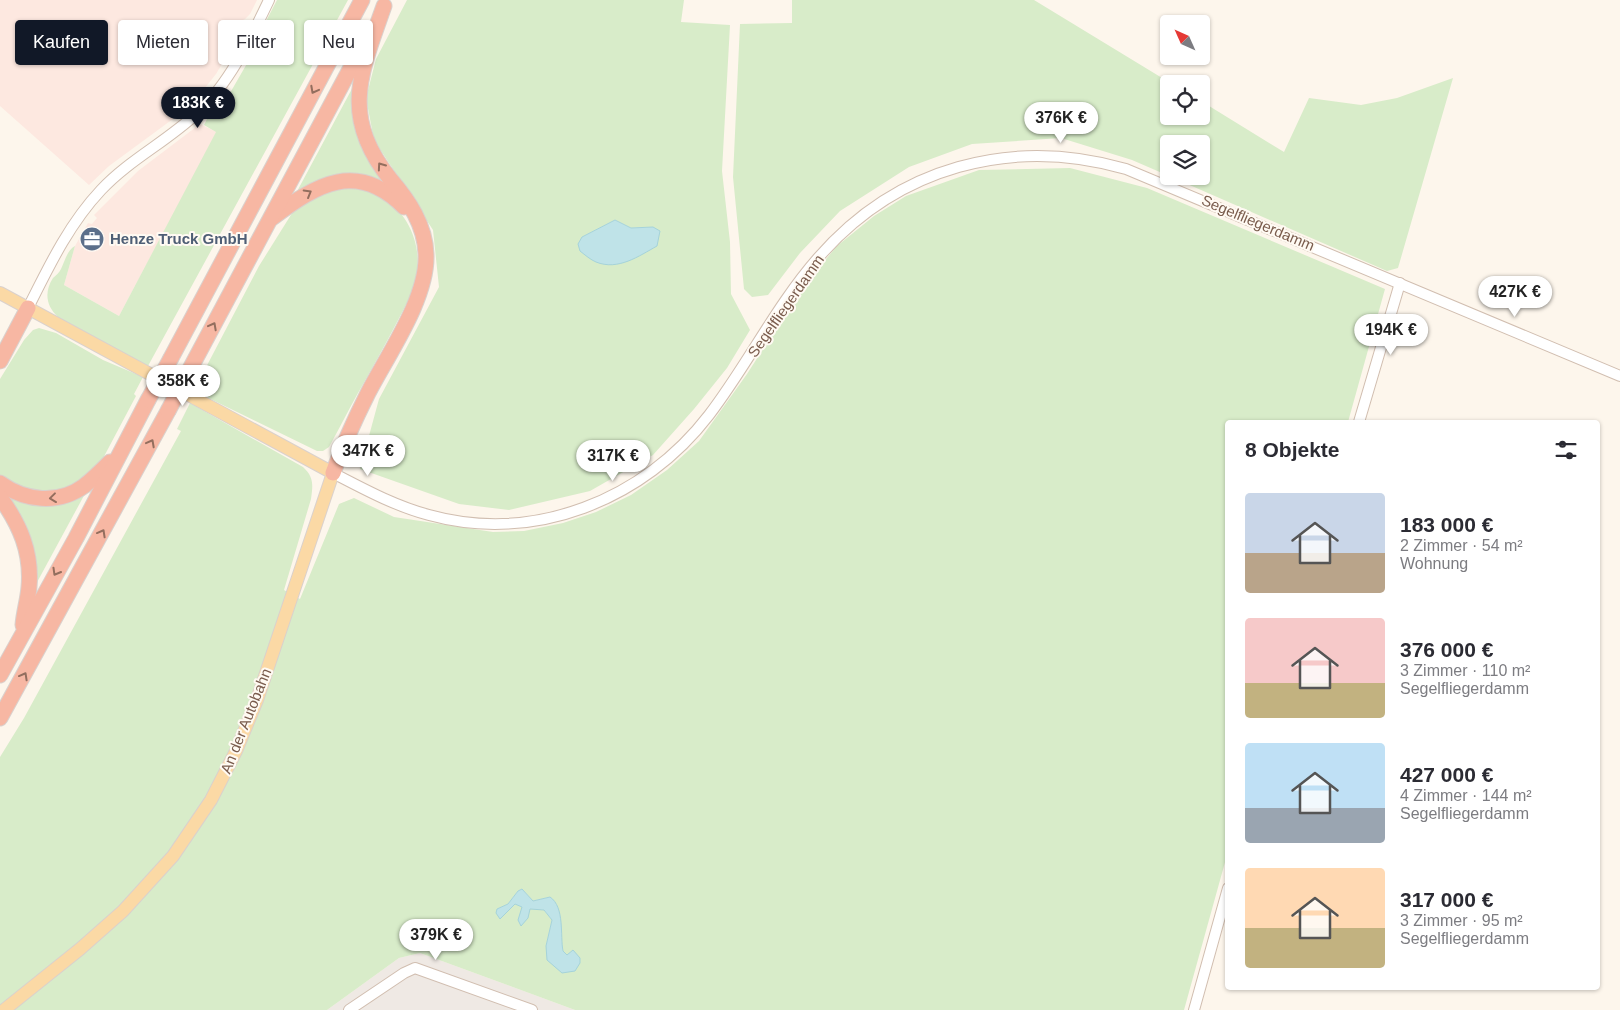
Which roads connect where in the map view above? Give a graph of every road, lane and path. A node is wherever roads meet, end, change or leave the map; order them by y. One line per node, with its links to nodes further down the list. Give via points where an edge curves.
1 (270, 0): 8 (street, via 239,58 206,105 115,176 80,213)
2 (362, 0): 12 (highway, one-way to 12, bridge)
3 (386, 3): 4 (highway); 5 (highway, one-way to 3, via 408,201 374,156 360,118 359,88 364,64)
4 (268, 221): 5 (highway, one-way to 5, via 308,192 348,181 384,191); 18 (highway, one-way to 4, bridge)
5 (418, 221): 13 (highway, via 426,252 420,292 353,423)
6 (1400, 283): 10 (street, Segelfliegerdamm); 11 (street); 13 (street, Segelfliegerdamm, via 1126,170 1049,155 1002,158 960,166 915,183 855,221 807,271 724,395 689,438 652,472 597,504 534,521 496,524 456,521 398,505)
7 (0, 293): 8 (main road, Segelfliegerdamm)
8 (28, 308): 9 (highway); 13 (main road, Segelfliegerdamm)
9 (0, 360)
10 (1620, 376)
11 (1359, 420)
12 (120, 452): 14 (highway, one-way to 14, via 85,485 64,497 31,498); 16 (highway, one-way to 16)
13 (333, 473): 20 (main road, An der Autobahn, via 257,700 233,759 211,800 173,856 123,911)
14 (0, 483)
15 (0, 497): 16 (highway, via 22,532 29,560)
16 (23, 632): 17 (highway)
17 (0, 674)
18 (0, 718)
19 (1225, 899): 23 (street)
20 (4, 1010)
21 (349, 1010): 22 (street, via 404,972 415,968)
22 (532, 1010)
23 (1194, 1010)

